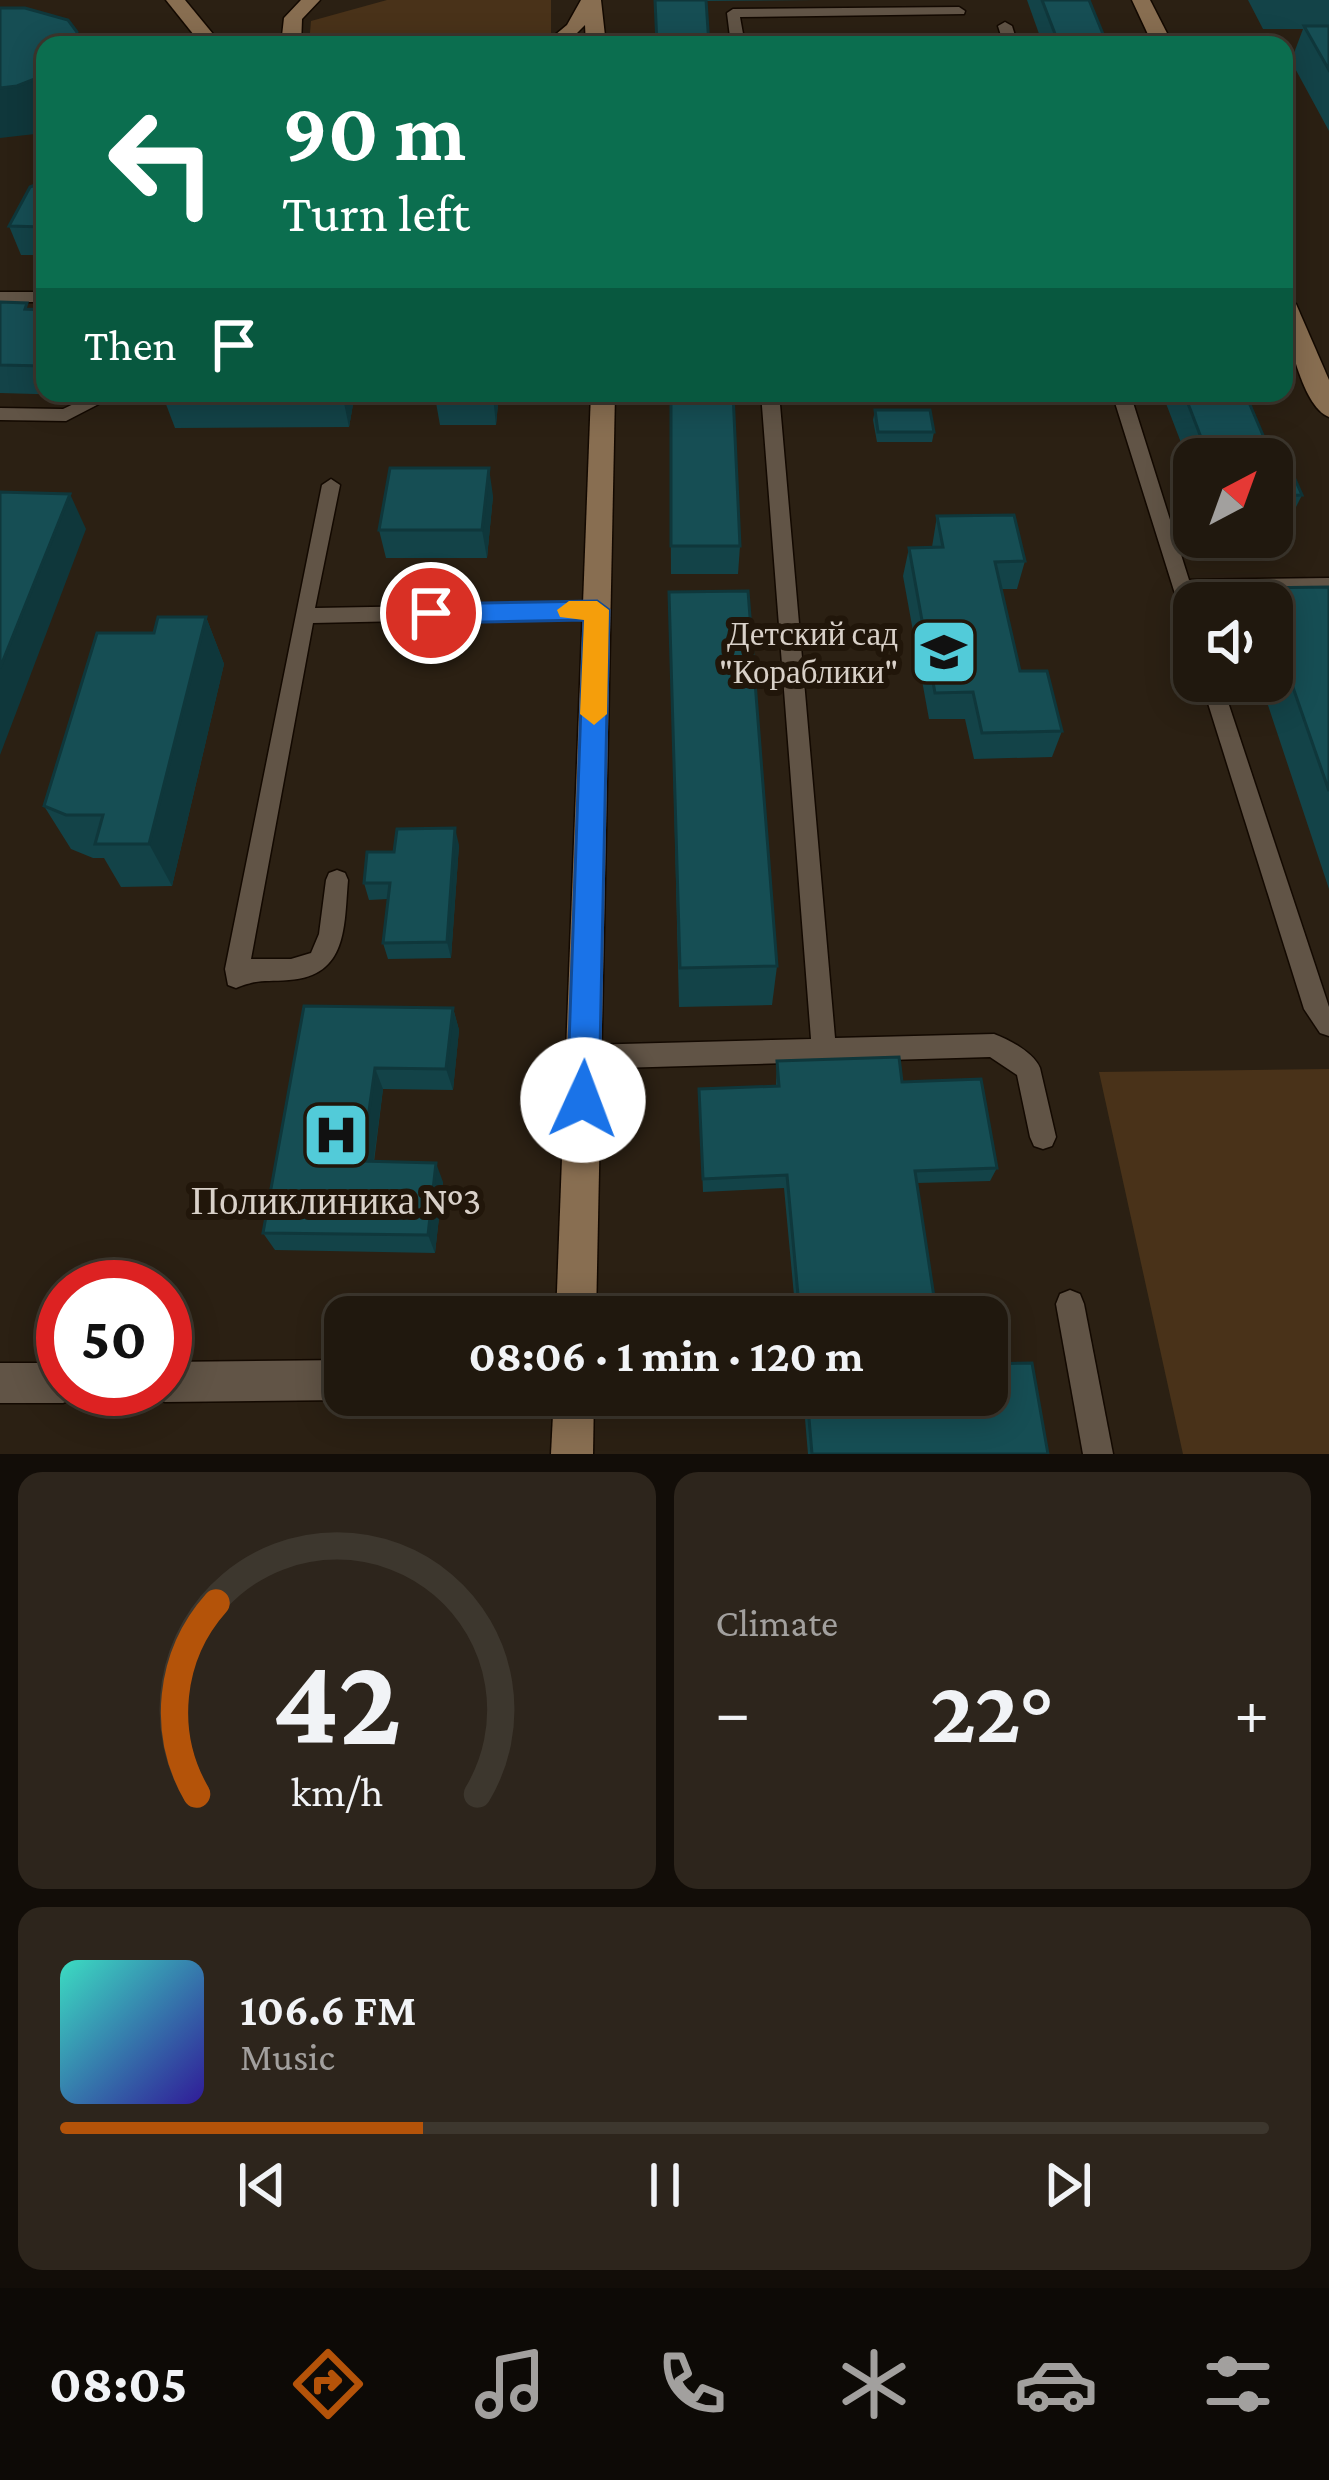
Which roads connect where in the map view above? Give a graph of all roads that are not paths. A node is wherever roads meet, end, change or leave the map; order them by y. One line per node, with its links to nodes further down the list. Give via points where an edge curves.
1 (176, 0): 7 (main road)
2 (311, 0): 8 (main road, via 293,18)
3 (591, 0): 9 (main road); 10 (main road)
4 (1141, 0): 13 (main road)
5 (959, 11): 11 (lane, via 733,13)
6 (1005, 26): 12 (lane)
7 (205, 36)
8 (292, 36)
9 (564, 36)
10 (595, 36)
11 (737, 36)
12 (1008, 36)
13 (1159, 36)
14 (0, 297): 15 (lane)
15 (36, 297)
16 (1293, 325): 21 (main road)
17 (93, 402): 22 (lane, via 66,415)
18 (603, 402): 27 (main road)
19 (771, 402): 32 (lane)
20 (1124, 402): 24 (lane)
21 (1329, 409)
22 (0, 414)
23 (331, 485): 28 (lane)
24 (1179, 582)
25 (1293, 585): 26 (lane)
26 (1329, 585)
27 (597, 610): 28 (lane); 33 (main road)
28 (304, 616): 30 (lane, via 236,973 316,965 329,952)
29 (1218, 702): 31 (lane, via 1316,1009)
30 (337, 880)
31 (1329, 1024)
32 (824, 1051): 33 (lane); 34 (lane, via 994,1045 1028,1067)
33 (584, 1057): 35 (main road)
34 (1043, 1137)
35 (577, 1296)
36 (1070, 1304): 43 (lane)
37 (324, 1380): 38 (street)
38 (192, 1382)
39 (36, 1383): 40 (street)
40 (0, 1384)
41 (573, 1416): 42 (main road)
42 (572, 1454)
43 (1098, 1454)

